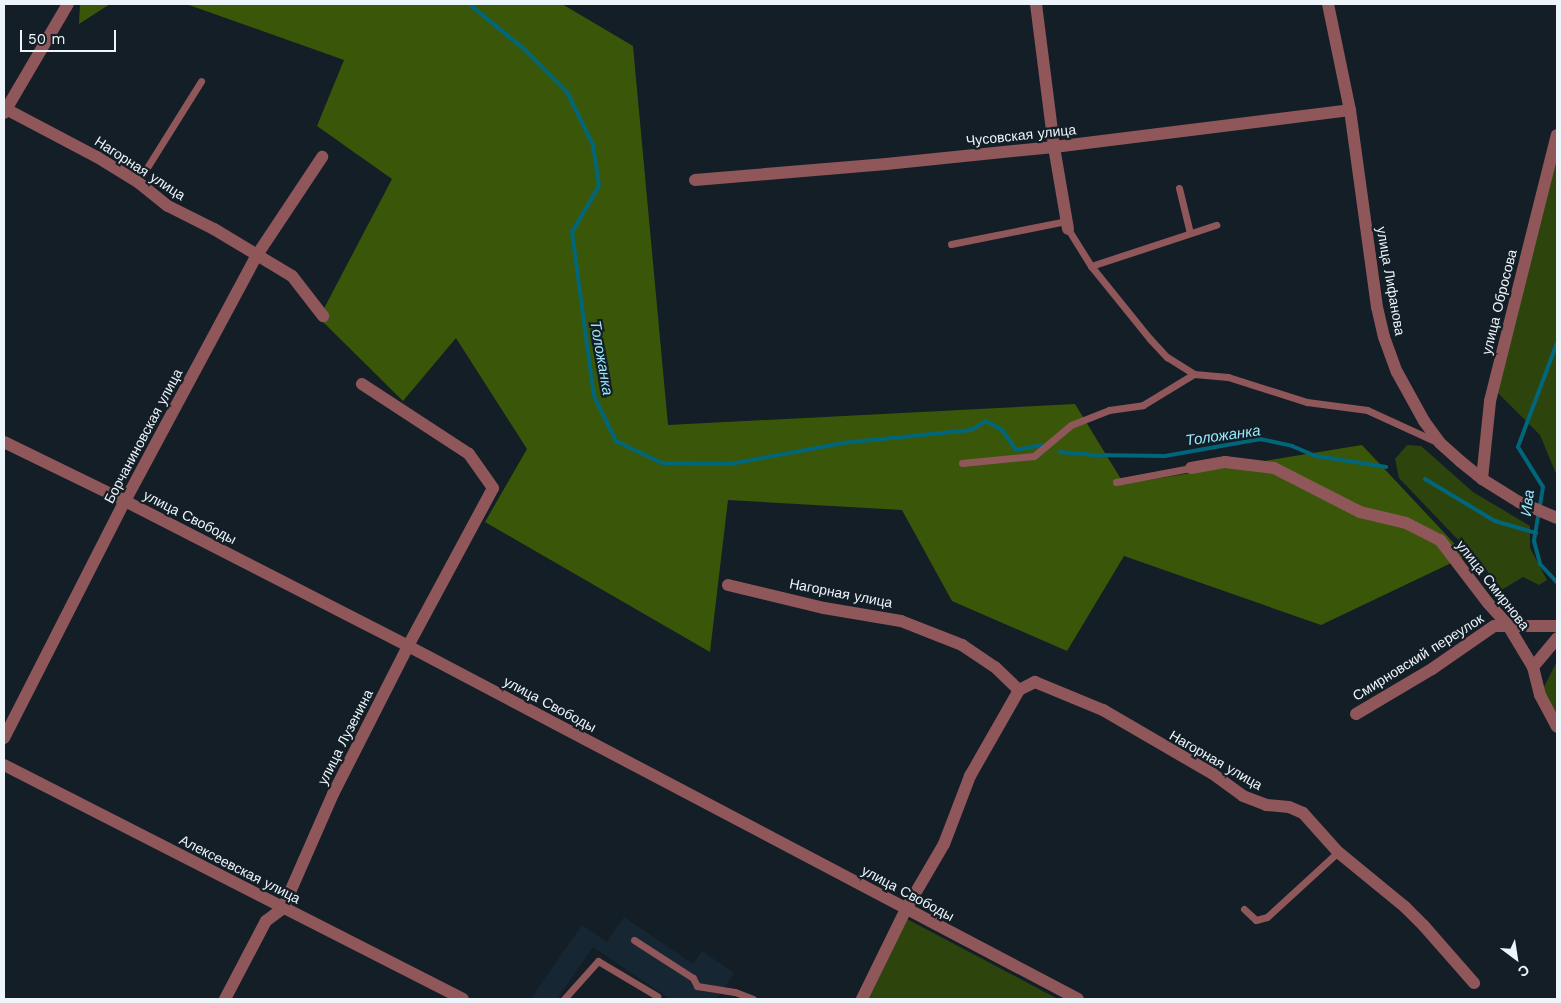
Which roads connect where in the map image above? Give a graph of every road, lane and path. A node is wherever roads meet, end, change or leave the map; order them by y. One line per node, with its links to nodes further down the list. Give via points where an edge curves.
1 (68, 4): 5 (street)
2 (1036, 4): 8 (street)
3 (1328, 4): 6 (street, улица Лифанова)
4 (201, 81): 11 (lane)
5 (4, 110): 11 (street, Нагорная улица, via 97,157)
6 (1350, 110): 8 (street, Чусовская улица); 23 (street, улица Лифанова, via 1377,307 1384,336 1409,396)
7 (1557, 135): 26 (street, улица Обросова, via 1490,401)
8 (1054, 147): 10 (street, Чусовская улица); 13 (street)
9 (322, 157): 17 (street, Борчаниновская улица)
10 (695, 180)
11 (138, 182): 17 (street, Нагорная улица, via 168,206)
12 (1179, 188): 15 (lane)
13 (1067, 225): 16 (lane); 18 (lane)
14 (1216, 225): 15 (lane)
15 (1190, 233): 18 (lane)
16 (952, 244)
17 (257, 255): 19 (street, Нагорная улица, via 292,276); 28 (street, Борчаниновская улица)
18 (1091, 266): 20 (lane, via 1162,351)
19 (323, 316)
20 (1194, 374): 23 (lane, via 1228,377 1307,402 1366,410); 24 (lane, via 1144,406 1109,410 1071,424 1034,456)
21 (362, 384): 34 (street, улица Лузенина, via 469,454 493,488)
22 (4, 442): 28 (street, улица Свободы)
23 (1440, 443): 26 (street, улица Лифанова)
24 (962, 462)
25 (1190, 468): 27 (lane); 31 (street, улица Смирнова, via 1225,462 1274,468 1360,512 1415,528 1440,540)
26 (1482, 479): 29 (street, улица Лифанова, via 1519,502)
27 (1116, 482)
28 (125, 501): 34 (street, улица Свободы); 39 (street, Борчаниновская улица)
29 (1552, 516)
30 (728, 585): 36 (street, Нагорная улица, via 824,608 901,620 962,645 995,667)
31 (1508, 624): 32 (street, Смирновский переулок); 35 (street, улица Смирнова); 37 (street, Смирновский переулок, via 1494,626)
32 (1557, 626)
33 (1557, 638): 35 (street)
34 (408, 646): 42 (street, улица Лузенина, via 333,794); 43 (street, улица Свободы)
35 (1533, 666): 38 (street, улица Смирнова, via 1540,695)
36 (1019, 690): 41 (street, Нагорная улица, via 1035,682 1103,710 1213,774 1243,796 1266,805 1289,806 1303,813); 43 (street, via 970,776 944,844)
37 (1356, 714)
38 (1557, 727)
39 (4, 738)
40 (4, 765): 42 (street, Алексеевская улица)
41 (1338, 852): 44 (lane, via 1267,917 1256,920); 46 (street, Нагорная улица, via 1405,907)
42 (283, 908): 47 (street, улица Лузенина, via 266,921); 48 (street, Алексеевская улица)
43 (906, 909): 52 (street); 53 (street, улица Свободы)
44 (1244, 909)
45 (634, 940): 51 (lane, via 693,978 697,986 735,992)
46 (1474, 983)
47 (225, 999)
48 (463, 999)
49 (564, 999): 50 (lane, via 598,961 656,996)
50 (650, 999)
51 (753, 999)
52 (862, 999)
53 (1078, 999)

